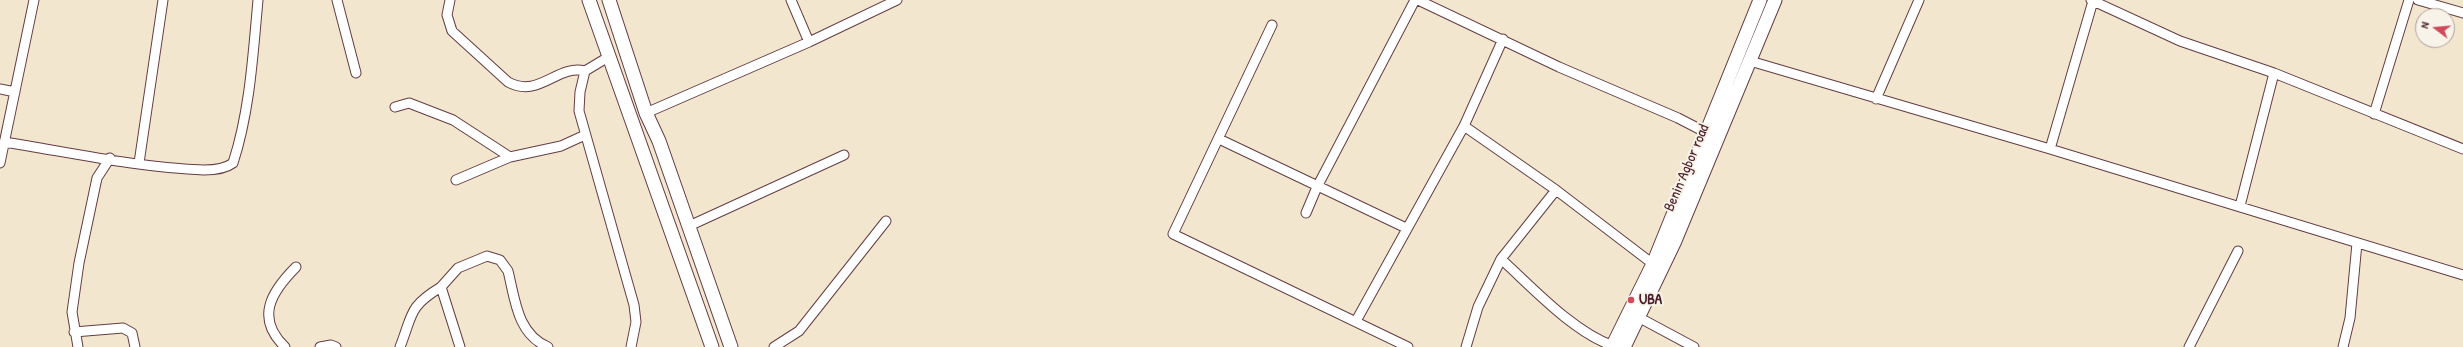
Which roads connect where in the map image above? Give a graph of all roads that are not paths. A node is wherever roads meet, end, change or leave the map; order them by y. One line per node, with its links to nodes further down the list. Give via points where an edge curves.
1 (34, 0): 28 (street)
2 (163, 0): 44 (street)
3 (258, 0): 44 (street, via 249,90 234,163 219,169 204,170)
4 (338, 0): 25 (street)
5 (450, 0): 24 (street, via 447,15 452,31 508,82 529,88 570,71)
6 (589, 0): 22 (highway)
7 (609, 0): 31 (highway)
8 (791, 0): 21 (street)
9 (1415, 0): 46 (street)
10 (1418, 0): 20 (street)
11 (1760, 0): 34 (highway, Benin Agbor road)
12 (1775, 0): 23 (highway, Benin Agbor road)
13 (1919, 0): 29 (street)
14 (2092, 0): 26 (street, via 2180,41); 38 (street)
15 (2409, 0): 32 (street)
16 (2418, 0): 18 (street)
17 (894, 1): 21 (street)
18 (2463, 13)
19 (1272, 25): 36 (street)
20 (1503, 39): 33 (street); 34 (street)
21 (809, 42): 31 (street)
22 (610, 56): 24 (street); 72 (highway)
23 (1750, 61): 29 (street); 60 (highway, Benin Agbor road, via 1674,243)
24 (585, 71): 35 (street, via 579,111)
25 (356, 73)
26 (2274, 73): 32 (street); 48 (street)
27 (0, 89): 28 (street)
28 (14, 92): 37 (street)
29 (1876, 99): 38 (street)
30 (395, 106): 41 (street, via 409,103 419,105 453,120)
31 (646, 113): 51 (highway)
32 (2374, 114): 39 (street)
33 (1464, 126): 47 (street); 52 (street)
34 (1707, 133): 56 (highway, Benin Agbor road)
35 (585, 135): 41 (street, via 561,146); 71 (street, via 634,305 636,322)
36 (1219, 140): 46 (street); 61 (street, via 1173,234)
37 (4, 142): 42 (street); 43 (street)
38 (2050, 149): 48 (street)
39 (2463, 149)
40 (844, 155): 51 (street)
41 (510, 157): 45 (street)
42 (110, 158): 44 (street); 62 (street, via 97,178 79,263 72,312)
43 (0, 163)
44 (139, 163)
45 (456, 180)
46 (1317, 187): 49 (street); 52 (street)
47 (1556, 190): 55 (street); 56 (street)
48 (2240, 206): 53 (street)
49 (1306, 213)
50 (886, 221): 74 (street, via 799,331)
51 (690, 226): 73 (highway)
52 (1406, 228): 61 (street)
53 (2357, 243): 58 (street); 80 (street, via 2350,318)
54 (2238, 251): 79 (street)
55 (1501, 259): 76 (street, via 1478,307); 77 (street, via 1598,341)
56 (1653, 264): 77 (highway, Benin Agbor road)
57 (296, 267): 65 (street, via 282,281 271,299 268,310 274,337)
58 (2463, 275)
59 (440, 287): 68 (street, via 421,299 414,308); 69 (street); 70 (street, via 458,268 472,261 487,256 500,260 508,271 520,321 528,334)
60 (1638, 317): 77 (highway, Benin Agbor road); 78 (street)
61 (1356, 321): 75 (street)
62 (74, 332): 63 (street); 64 (street, via 123,328 132,333)
63 (78, 347)
64 (135, 347)
65 (285, 347)
66 (320, 347): 67 (street)
67 (336, 347)
68 (400, 347)
69 (460, 347)
70 (548, 347)
71 (631, 347)
72 (712, 347)
73 (732, 347)
74 (774, 347)
75 (1408, 347)
76 (1466, 347)
77 (1616, 347)
78 (1694, 347)
79 (2190, 347)
80 (2343, 347)

